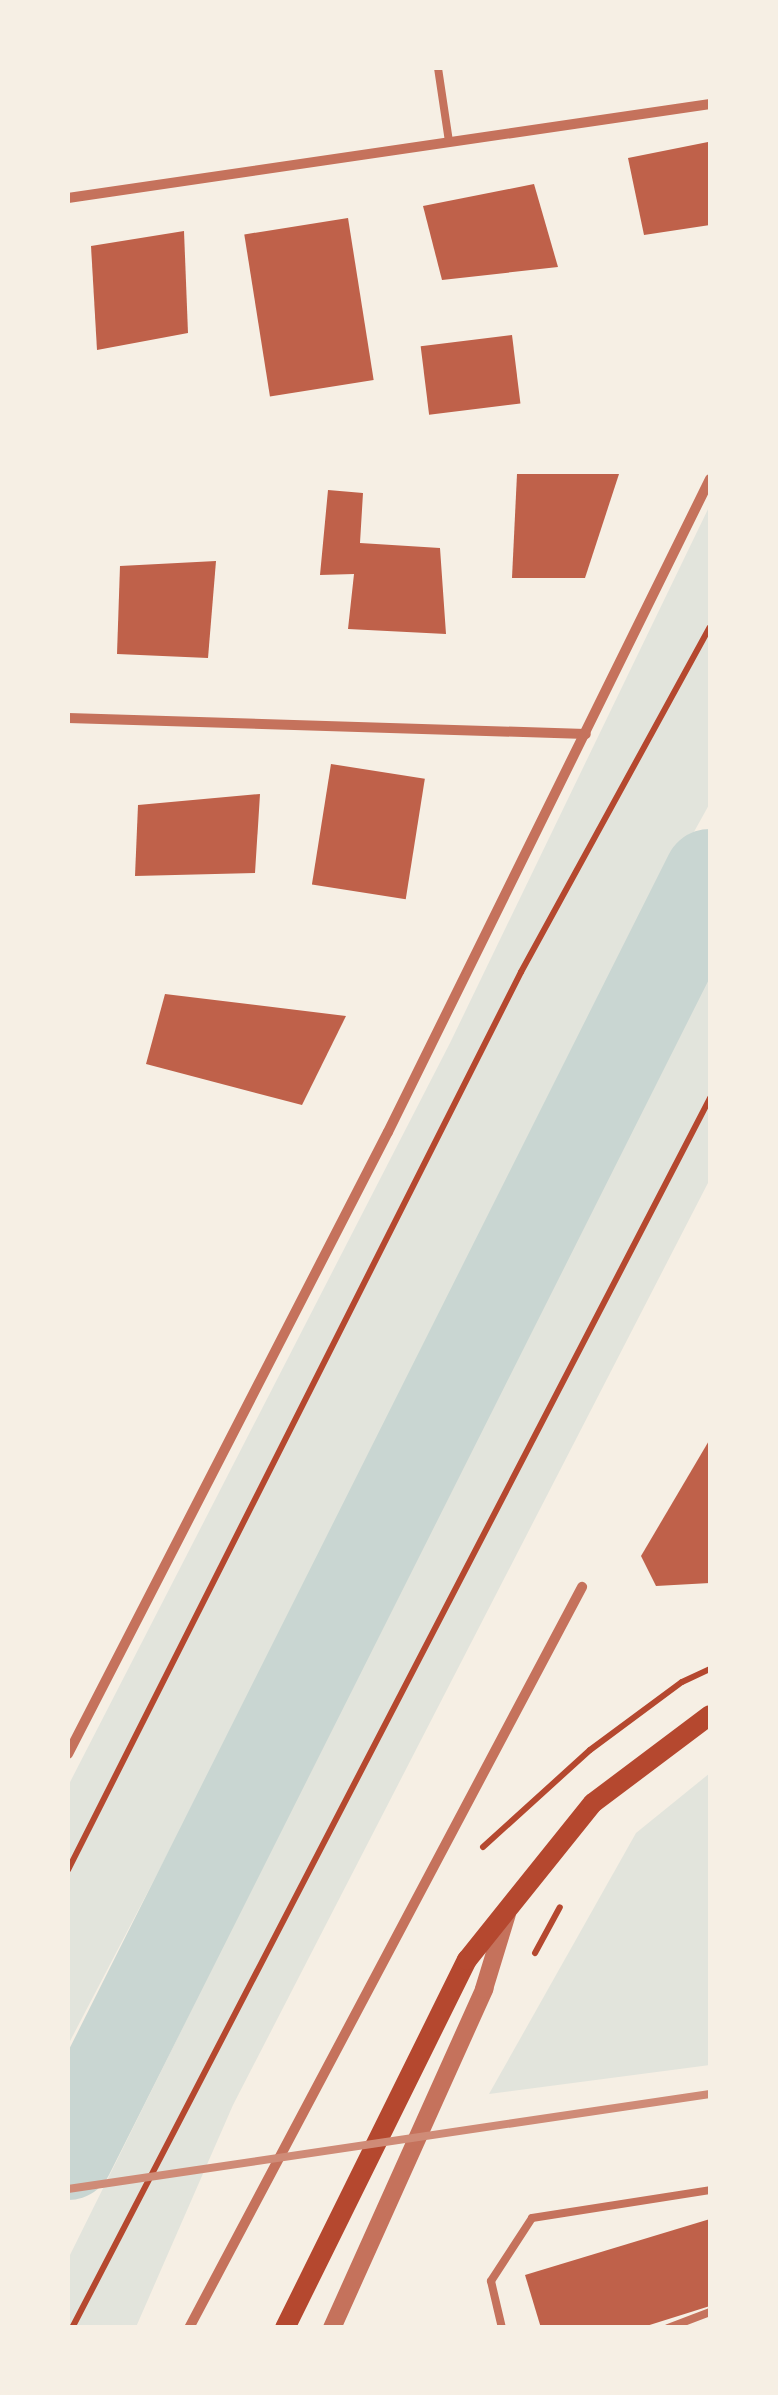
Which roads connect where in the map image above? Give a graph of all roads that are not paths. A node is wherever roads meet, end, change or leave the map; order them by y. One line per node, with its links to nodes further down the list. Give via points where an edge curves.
1 (438, 68): 3 (lane)
2 (710, 104): 3 (street)
3 (448, 142): 4 (street)
4 (68, 198)
5 (710, 479): 7 (street)
6 (68, 718): 7 (street)
7 (586, 734): 10 (street)
8 (582, 1587): 14 (street)
9 (710, 1715): 11 (main road, via 594,1802)
10 (68, 1754)
11 (511, 1902): 15 (main road, via 467,1960); 16 (street, via 484,1988)
12 (710, 2190): 17 (lane, via 532,2218 492,2281)
13 (710, 2312): 18 (lane)
14 (189, 2328)
15 (286, 2328)
16 (332, 2328)
17 (502, 2328)
18 (668, 2328)

